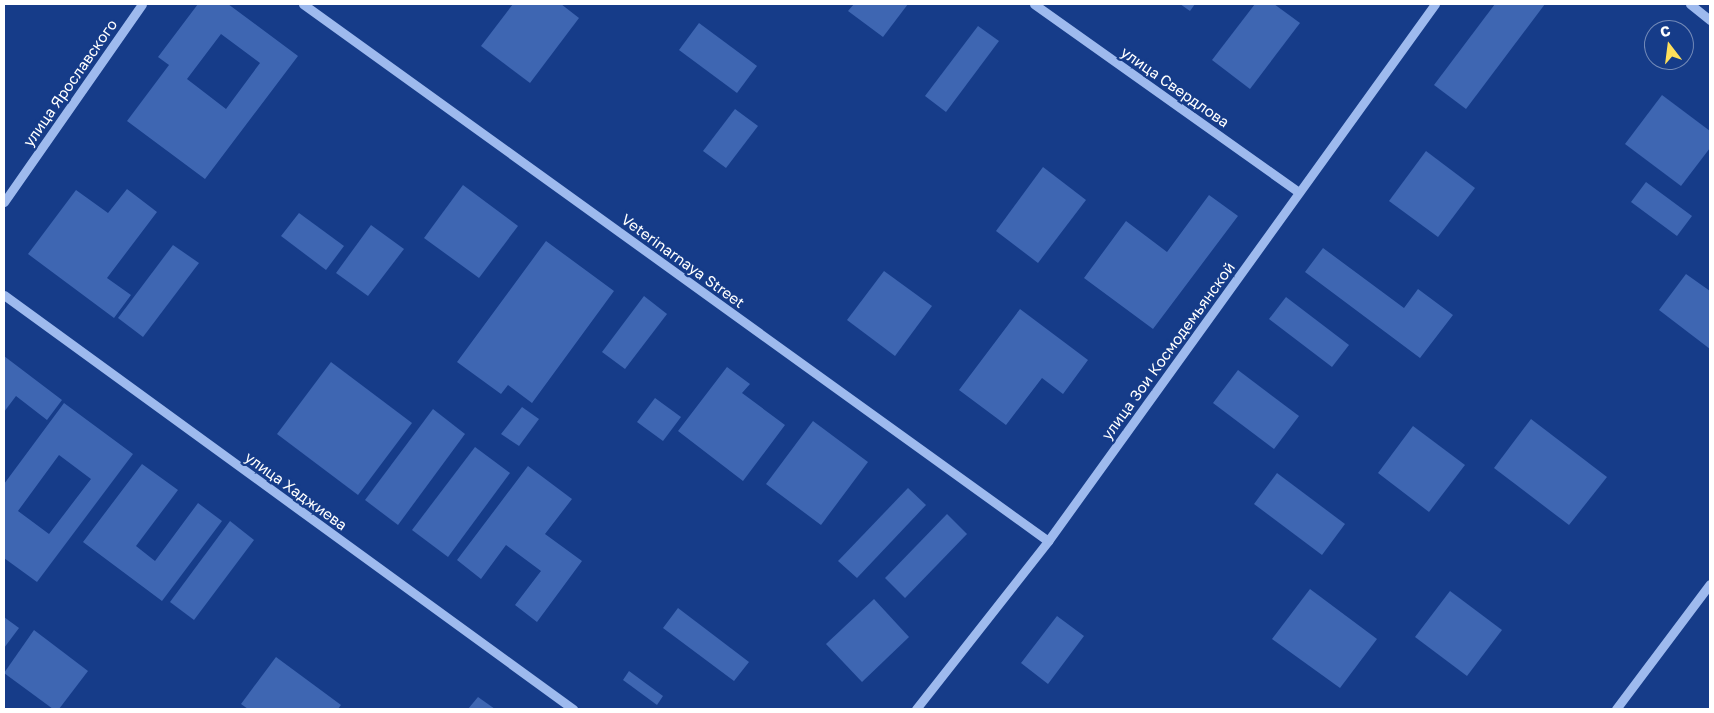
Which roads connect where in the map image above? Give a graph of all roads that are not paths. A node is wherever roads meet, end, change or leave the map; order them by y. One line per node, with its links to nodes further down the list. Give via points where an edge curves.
1 (142, 4): 8 (street, улица Ярославского)
2 (303, 4): 10 (street, Veterinarnaya Street)
3 (1034, 4): 7 (street, улица Свердлова)
4 (1435, 4): 7 (street, улица Зои Космодемьянской)
5 (1690, 4): 6 (street)
6 (1710, 20)
7 (1299, 192): 10 (street, улица Зои Космодемьянской)
8 (4, 202)
9 (4, 295): 12 (street, улица Хаджиева)
10 (1048, 541): 13 (street, улица Зои Космодемьянской)
11 (1710, 584): 14 (street)
12 (573, 709)
13 (916, 709)
14 (1616, 709)

